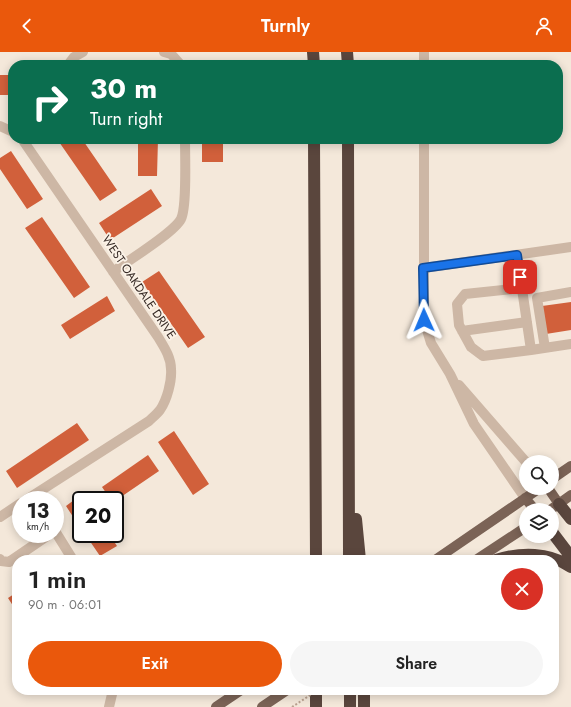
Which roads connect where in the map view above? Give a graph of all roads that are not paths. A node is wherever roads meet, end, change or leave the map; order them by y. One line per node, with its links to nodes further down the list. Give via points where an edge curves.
1 (83, 52): 3 (street)
2 (164, 52): 4 (street)
3 (72, 60)
4 (177, 60)
5 (26, 144): 13 (street, WEST OAKDALE DRIVE)
6 (185, 144): 13 (street, via 182,219 166,235)
7 (314, 144): 42 (highway)
8 (348, 144): 22 (highway)
9 (424, 144): 12 (street)
10 (571, 247): 11 (street)
11 (517, 255): 12 (street); 14 (street)
12 (423, 268): 21 (street, via 424,320 431,343)
13 (113, 272): 26 (street, WEST OAKDALE DRIVE, via 166,351 171,368 166,398 160,410 149,421)
14 (522, 288): 16 (street); 17 (street, via 466,294 457,304)
15 (571, 292): 19 (street, via 537,298)
16 (527, 322): 17 (street); 20 (street)
17 (462, 331): 20 (street, via 471,347 483,356)
18 (571, 344): 19 (street)
19 (545, 348): 20 (street)
20 (531, 350)
21 (450, 374): 23 (street); 29 (street, via 474,424)
22 (349, 452): 43 (highway); 44 (highway)
23 (520, 455)
24 (571, 466): 25 (main road)
25 (559, 474)
26 (43, 491)
27 (530, 495): 29 (main road)
28 (571, 495): 31 (main road)
29 (525, 498): 30 (main road); 45 (main road)
30 (529, 503)
31 (559, 504)
32 (12, 510): 34 (street)
33 (559, 510): 35 (highway)
34 (0, 518)
35 (571, 519)
36 (519, 532): 46 (main road)
37 (559, 541): 49 (highway)
38 (37, 543): 40 (street)
39 (62, 543): 41 (street)
40 (19, 555)
41 (70, 555)
42 (316, 555)
43 (349, 555)
44 (359, 555)
45 (441, 555)
46 (484, 555)
47 (520, 555): 48 (highway)
48 (542, 555)
49 (571, 557)
50 (0, 559): 51 (street, via 9,562)
51 (12, 560)
52 (559, 561): 53 (highway)
53 (571, 567)
54 (112, 695): 60 (street)
55 (234, 695): 61 (main road)
56 (280, 695): 62 (main road)
57 (317, 695): 63 (highway)
58 (350, 695): 64 (highway)
59 (364, 695): 65 (highway)
60 (108, 707)
61 (216, 707)
62 (262, 707)
63 (316, 707)
64 (350, 707)
65 (364, 707)

